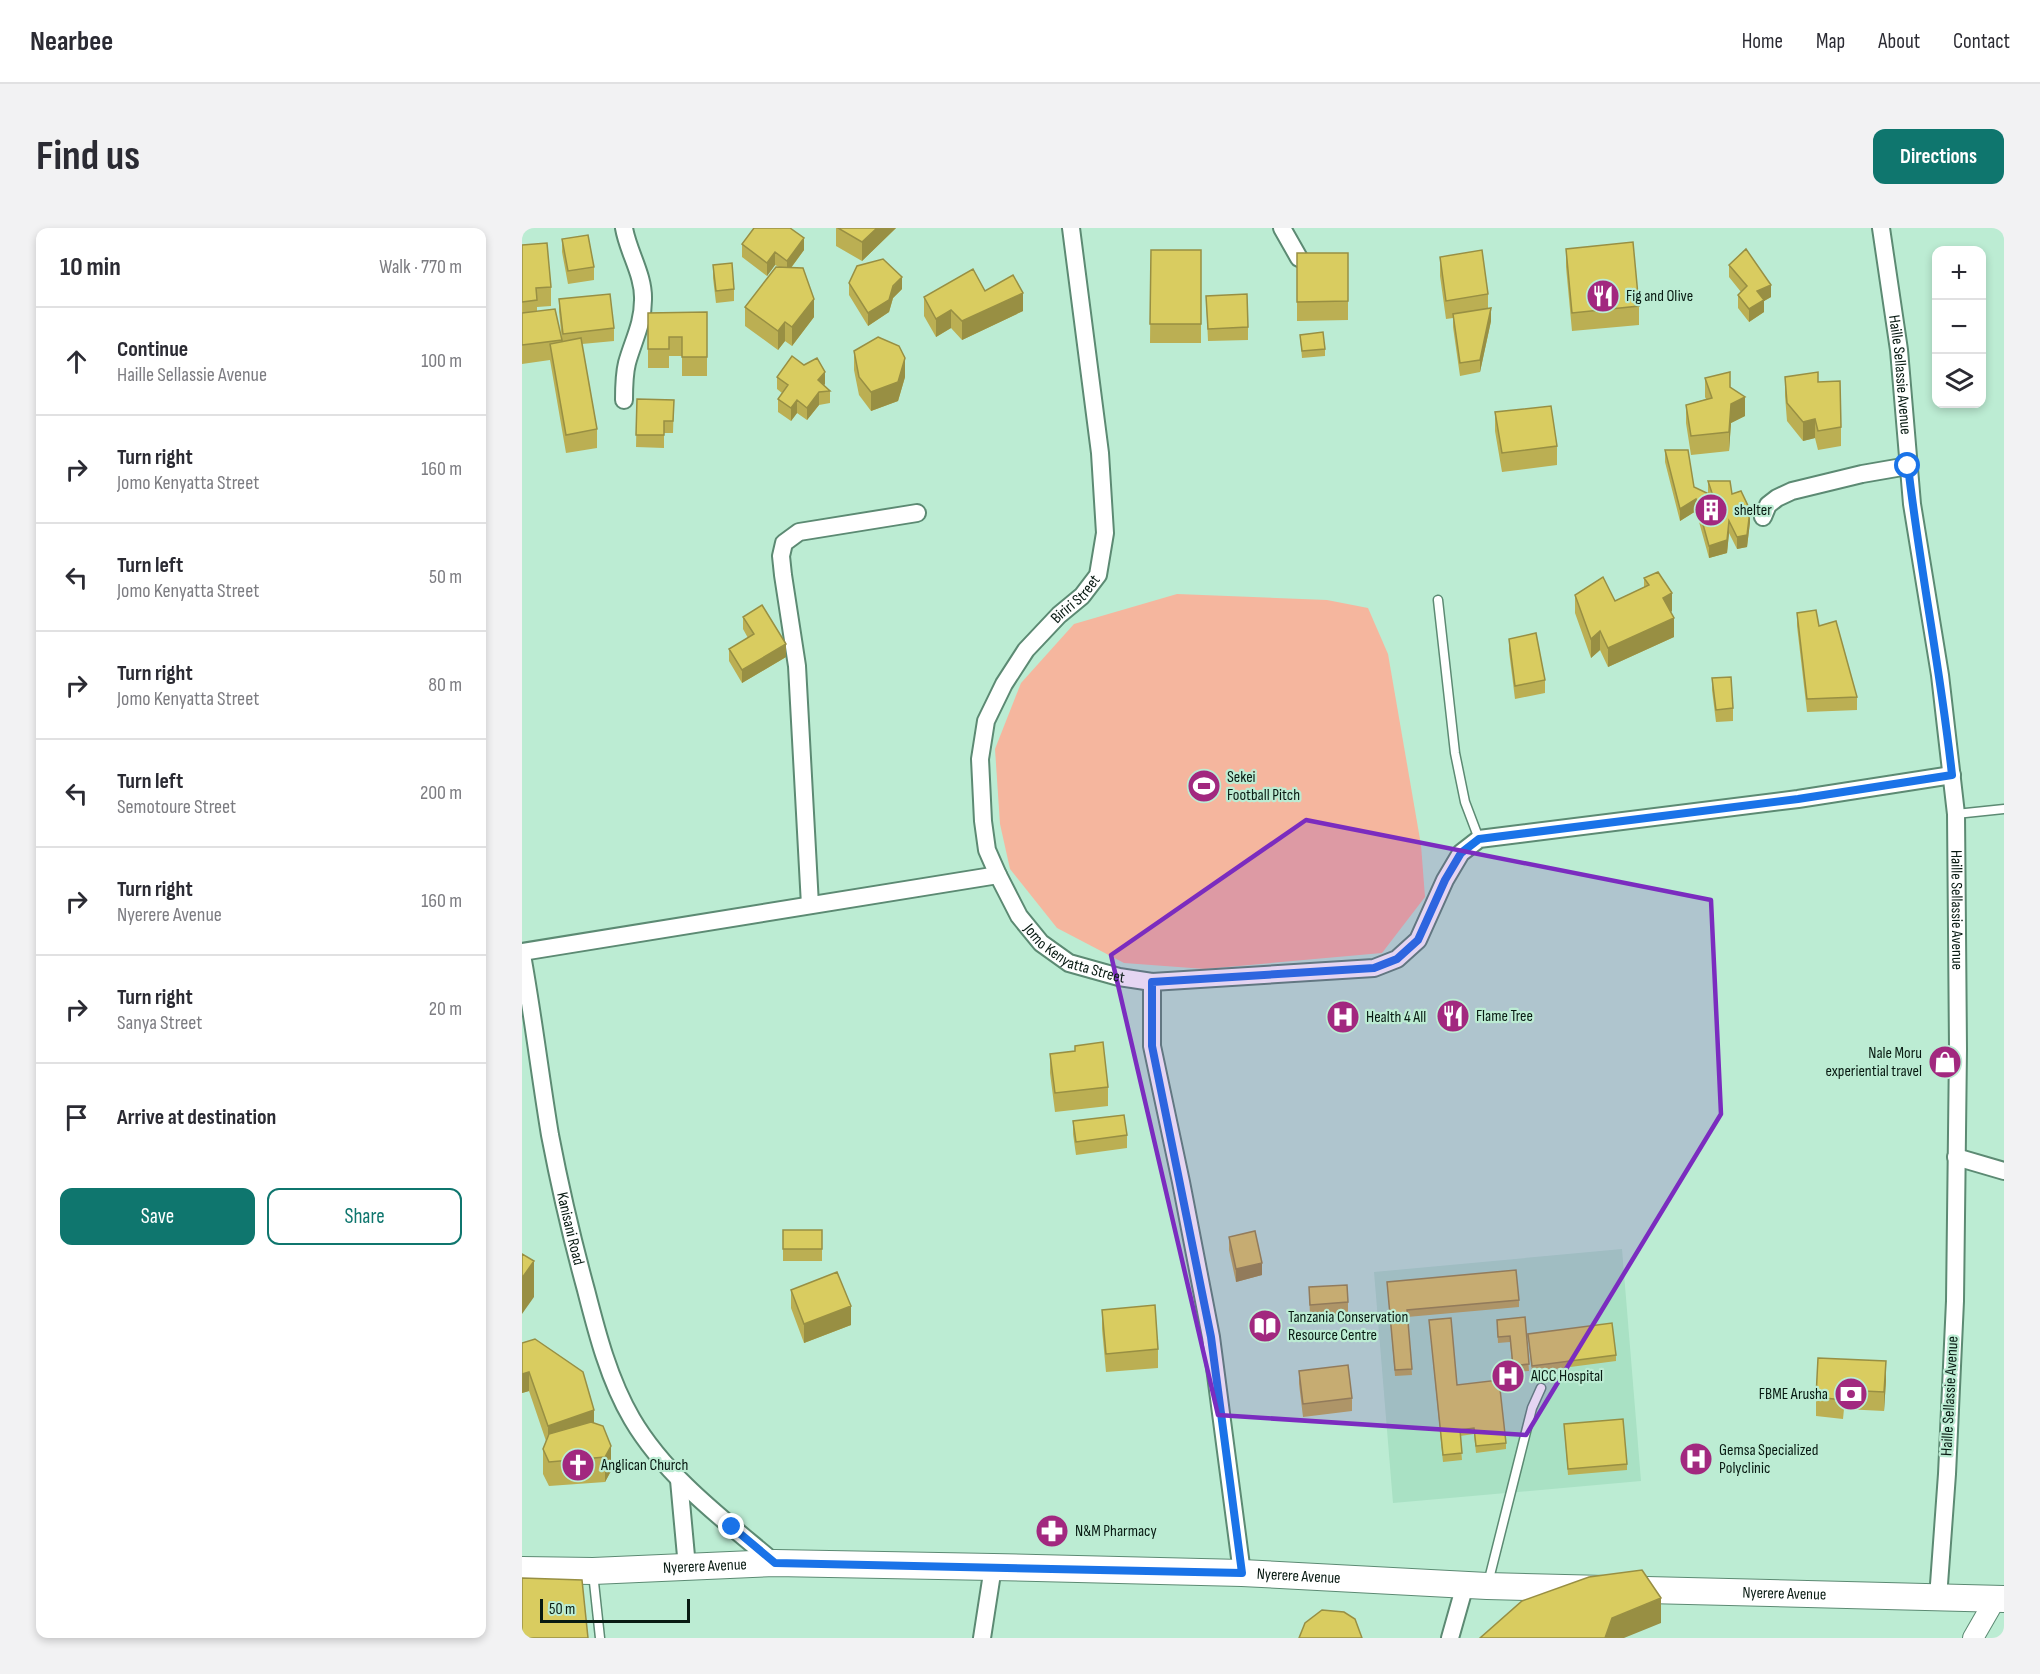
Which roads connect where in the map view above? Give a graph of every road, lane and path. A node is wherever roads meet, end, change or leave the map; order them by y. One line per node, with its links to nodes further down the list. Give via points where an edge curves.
1 (624, 228): 6 (street, via 644,297 642,321 627,363)
2 (1071, 228): 15 (street, Biriri Street, via 1100,453 1105,533 1098,575 1083,596 1026,650 986,721 980,759 983,821 987,850)
3 (1282, 228): 5 (street)
4 (1881, 228): 7 (street, Haille Sellassie Avenue, via 1899,350)
5 (1299, 258)
6 (624, 400)
7 (1908, 466): 9 (street, via 1792,491 1777,498); 11 (street, Haille Sellassie Avenue)
8 (917, 513): 16 (street, via 799,532 784,543 783,575 797,666)
9 (1762, 517)
10 (1438, 600): 14 (lane, via 1455,753 1465,802)
11 (1952, 775): 13 (street, Haille Sellassie Avenue); 14 (street, via 1798,799)
12 (2004, 809): 13 (lane)
13 (1956, 814): 20 (street, Haille Sellassie Avenue)
14 (1479, 839): 18 (street, Jomo Kenyatta Street, via 1461,853 1418,940 1397,959 1374,968)
15 (998, 875): 16 (street); 18 (street, Jomo Kenyatta Street, via 1019,916 1041,943 1069,963)
16 (810, 905): 17 (street)
17 (522, 954): 19 (street, Kanisani Road)
18 (1152, 982): 29 (street, via 1152,1046 1211,1337)
19 (525, 994): 23 (street, Kanisani Road, via 550,1136 598,1337 631,1418)
20 (1956, 1157): 21 (street); 31 (street, Haille Sellassie Avenue, via 1953,1348)
21 (2004, 1171)
22 (1541, 1388): 30 (lane)
23 (679, 1480): 24 (street, Kanisani Road); 25 (street)
24 (775, 1563): 25 (main road, Nyerere Avenue); 26 (main road, Nyerere Avenue)
25 (687, 1567): 28 (main road, Nyerere Avenue)
26 (993, 1568): 29 (main road, Nyerere Avenue); 34 (street)
27 (522, 1570): 28 (main road, Nyerere Avenue)
28 (593, 1571): 33 (lane)
29 (1242, 1573): 30 (main road, Nyerere Avenue)
30 (1476, 1586): 31 (main road, Nyerere Avenue); 35 (street)
31 (1938, 1598): 32 (main road, Nyerere Avenue)
32 (2000, 1599): 36 (street)
33 (600, 1638)
34 (982, 1638)
35 (1449, 1638)
36 (1973, 1638)

